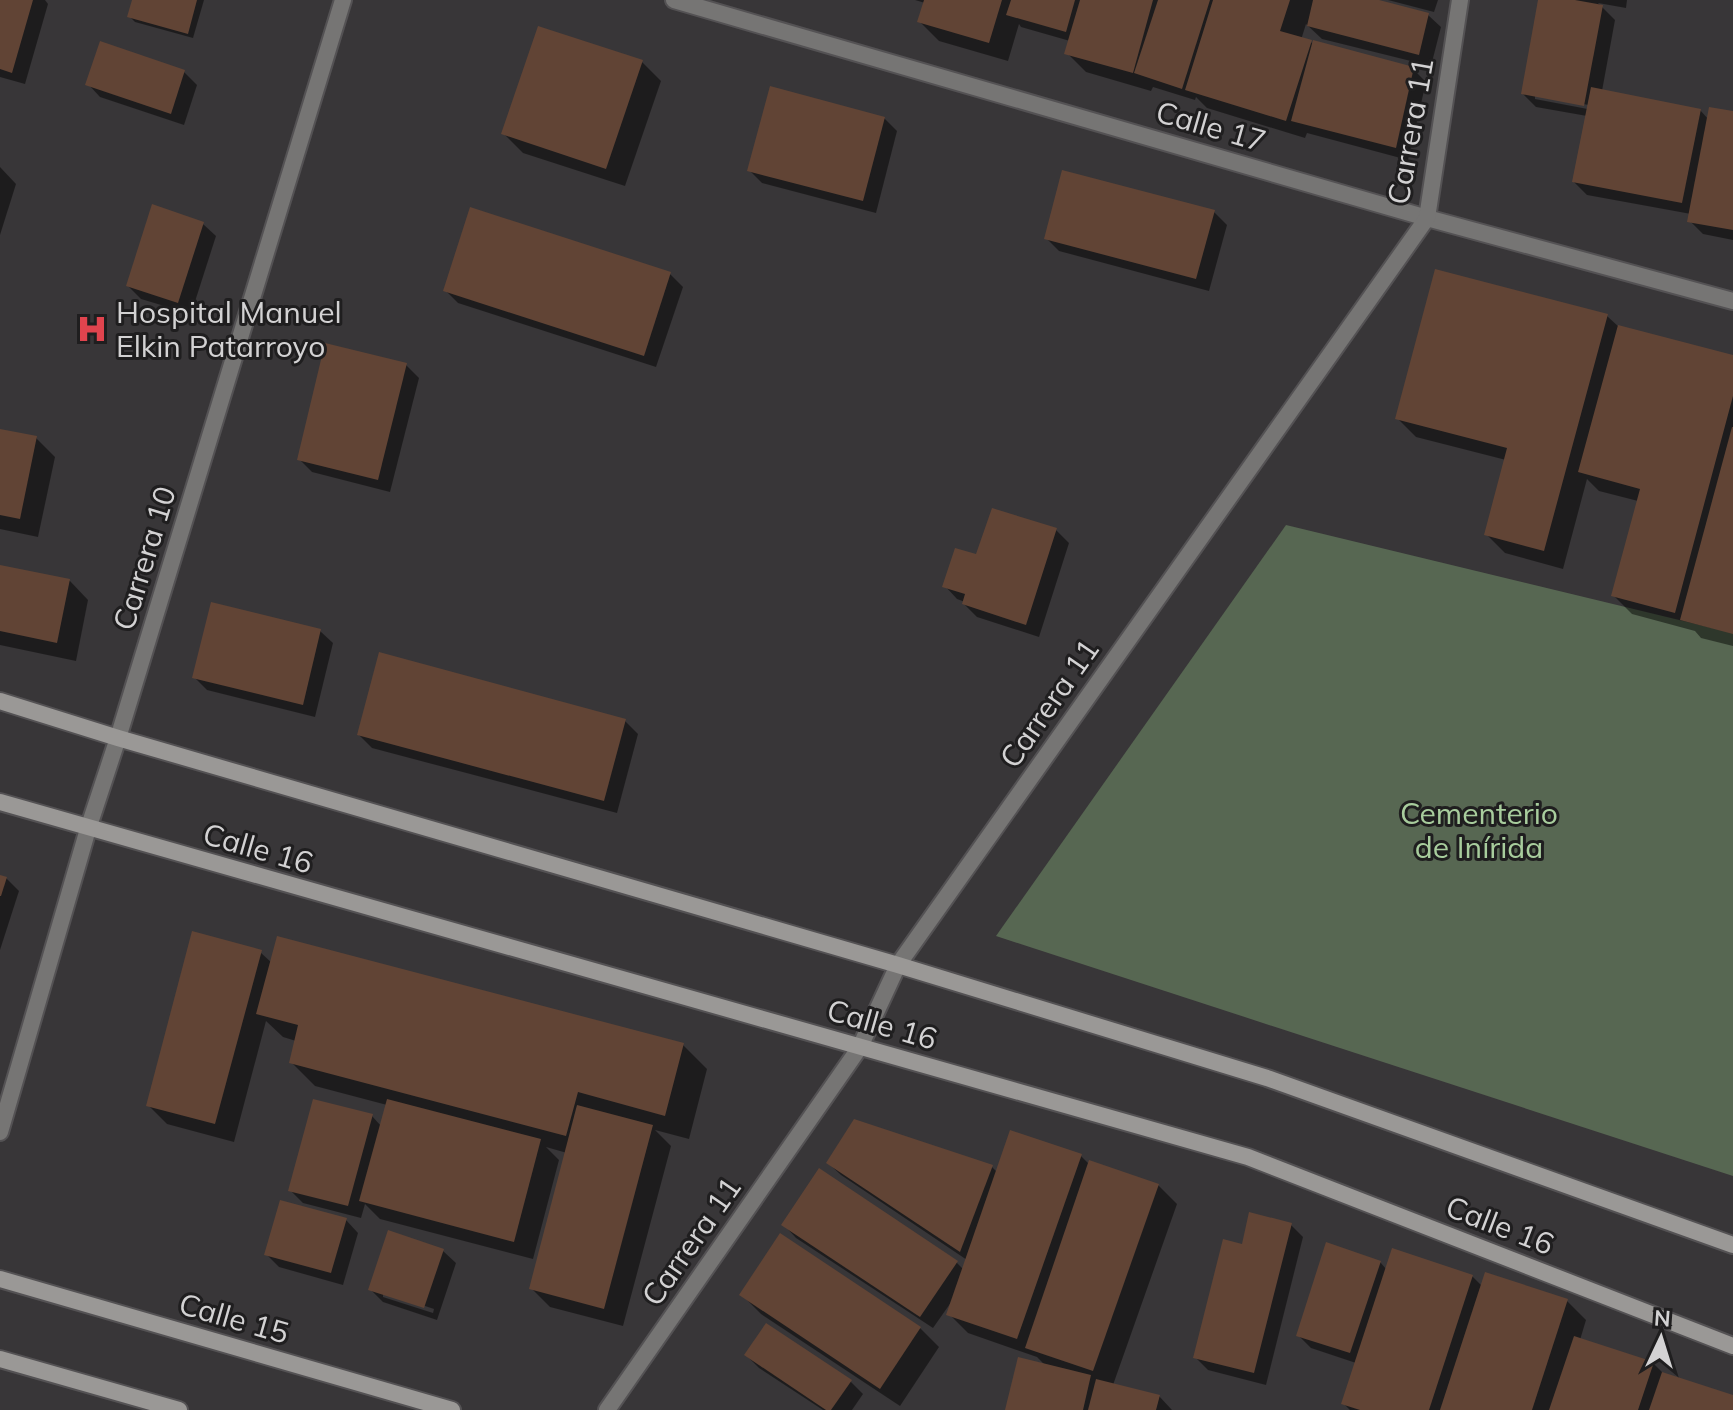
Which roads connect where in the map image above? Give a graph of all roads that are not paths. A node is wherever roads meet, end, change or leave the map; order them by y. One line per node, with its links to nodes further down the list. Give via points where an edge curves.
1 (343, 0): 7 (street, Carrera 10)
2 (674, 0): 4 (street, Calle 17)
3 (1460, 0): 4 (street, Carrera 11)
4 (1427, 218): 5 (street, Calle 17); 10 (street, Carrera 11)
5 (1733, 301)
6 (0, 701): 7 (street, Calle 16)
7 (118, 738): 9 (street, Carrera 10); 10 (street, Calle 16)
8 (0, 802): 9 (street, Calle 16)
9 (88, 829): 11 (street, Calle 16); 12 (street, Carrera 10)
10 (898, 965): 11 (street, Carrera 11); 13 (street, Calle 16, via 1267,1078)
11 (860, 1047): 15 (street, Calle 16, via 1248,1157); 19 (street, Carrera 11)
12 (0, 1132)
13 (1733, 1245)
14 (0, 1279): 18 (street, Calle 15)
15 (1733, 1346)
16 (0, 1359): 17 (street)
17 (179, 1410)
18 (452, 1410)
19 (607, 1410)

